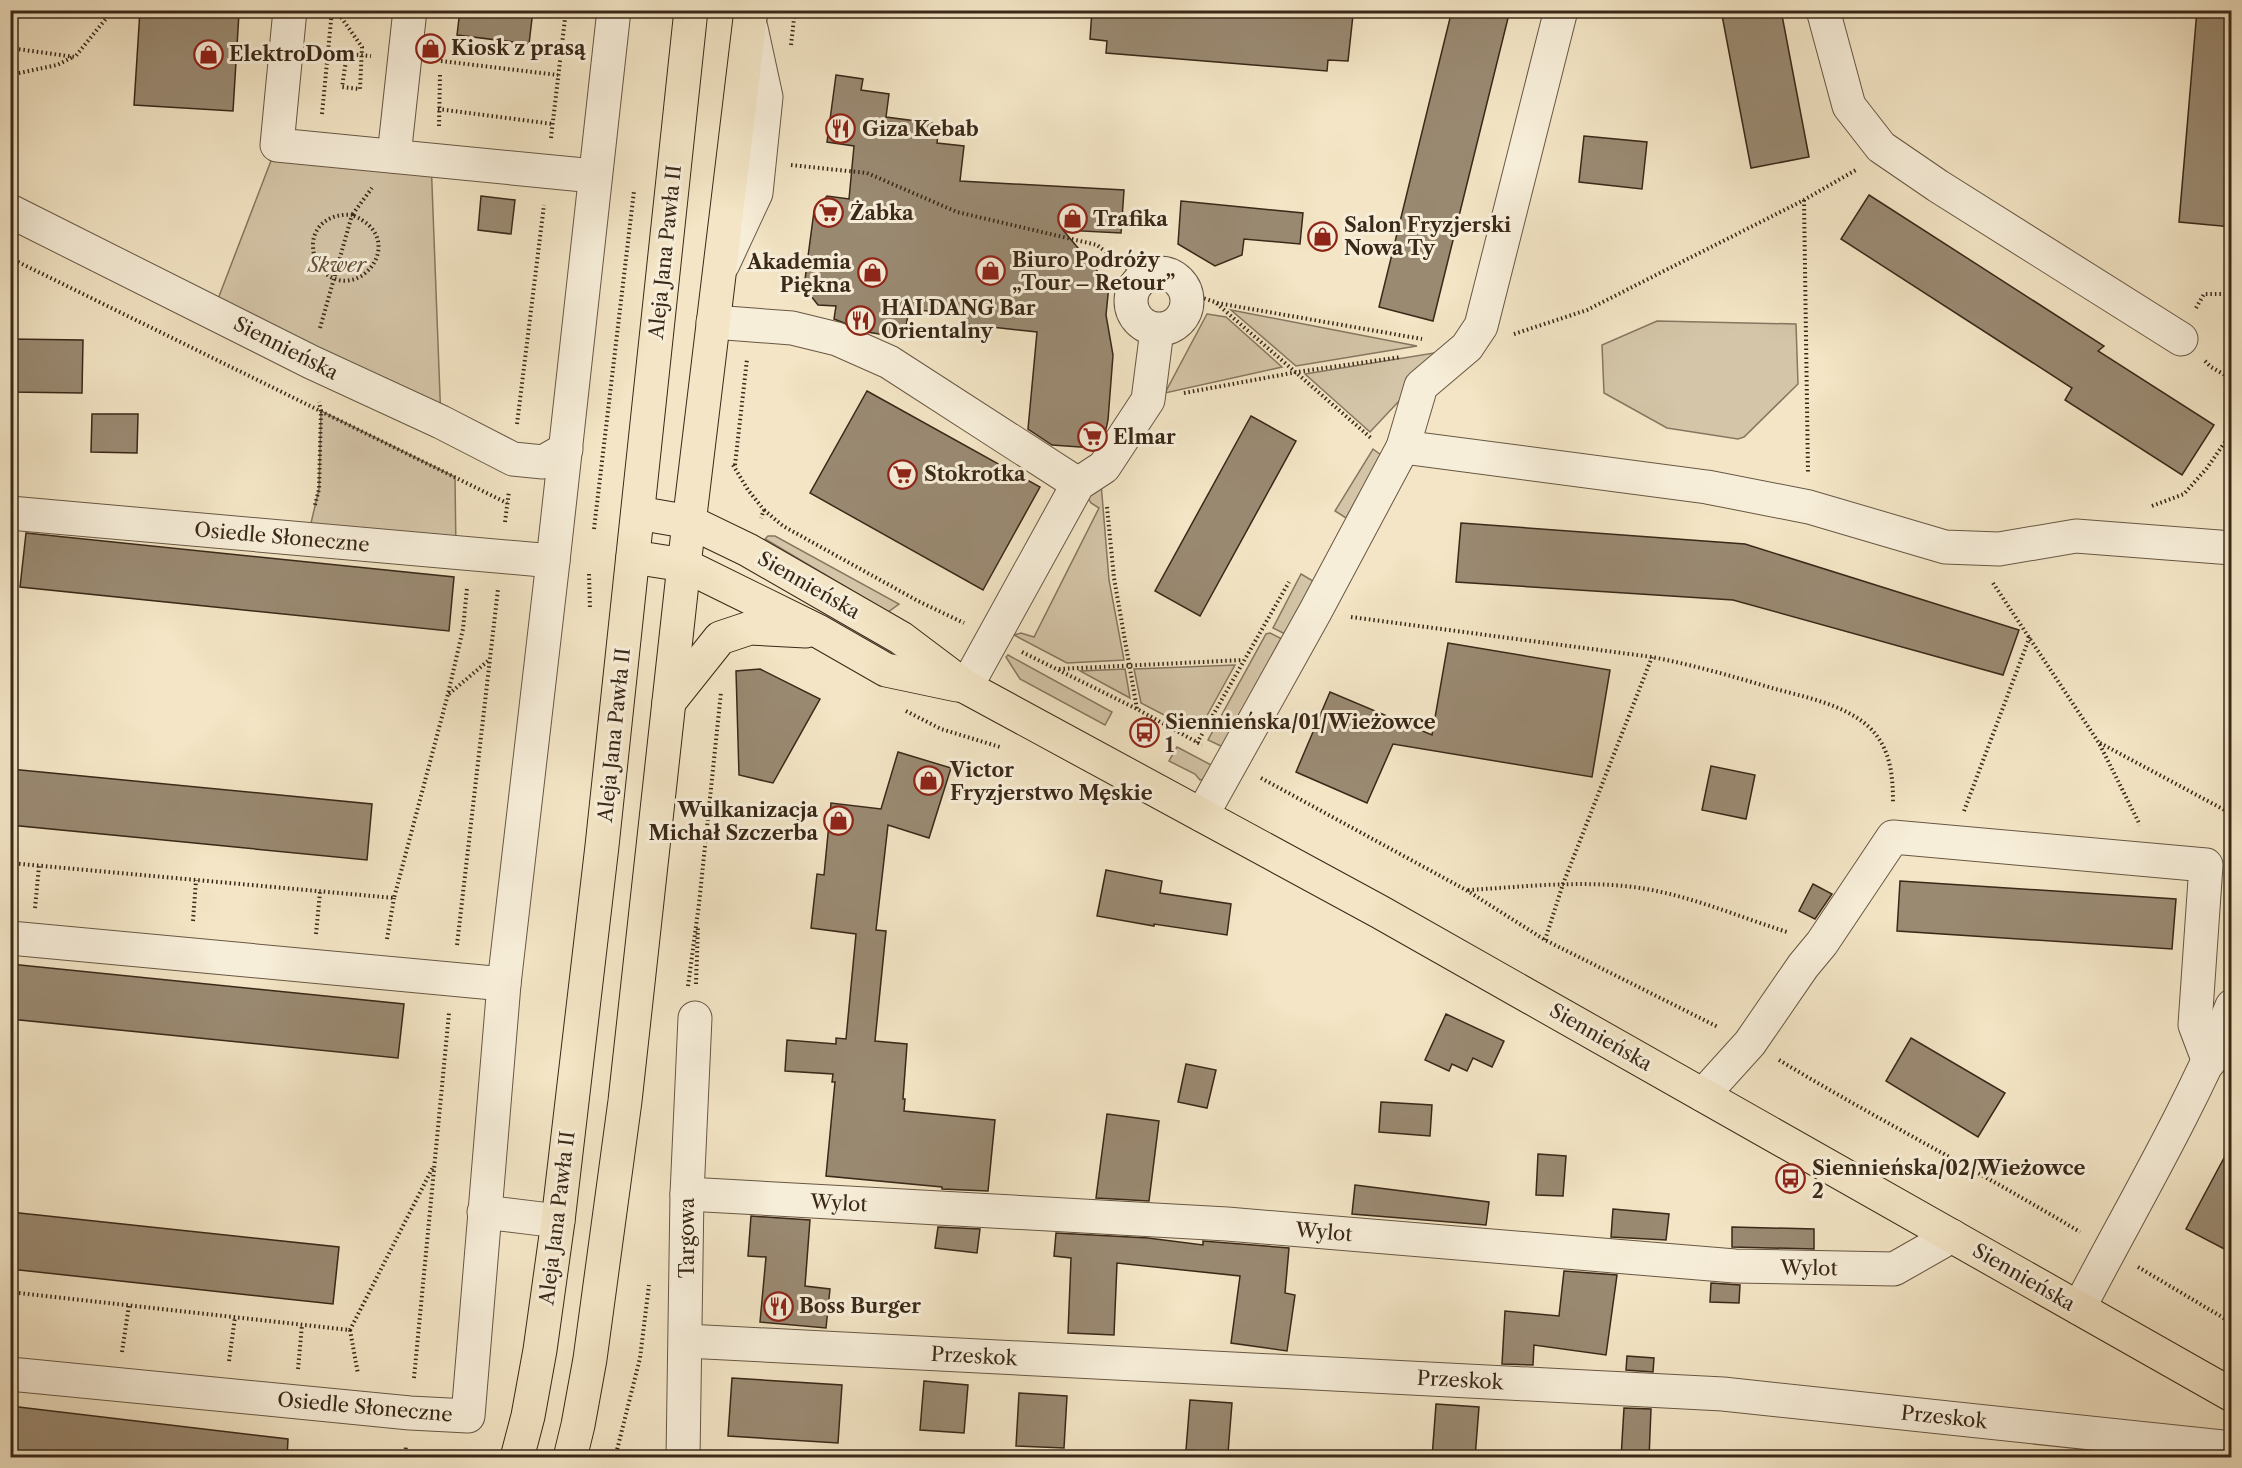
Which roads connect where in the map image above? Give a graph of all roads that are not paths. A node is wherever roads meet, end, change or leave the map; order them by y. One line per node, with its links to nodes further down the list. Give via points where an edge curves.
1 (290, 10): 8 (street, via 278,145)
2 (410, 10): 8 (street)
3 (614, 10): 9 (street, Osiedle Słoneczne)
4 (691, 10): 18 (main road, Aleja Jana Pawła II)
5 (1561, 10): 14 (street, via 1481,326 1467,347 1421,386)
6 (1823, 10): 13 (street, via 1849,106 1881,147)
7 (750, 16): 11 (main road)
8 (394, 156): 9 (street)
9 (594, 176): 15 (street, Osiedle Słoneczne)
10 (10, 211): 15 (street, Siennieńska, via 513,459 543,462)
11 (713, 322): 16 (street, via 792,328 837,339 889,363); 19 (main road)
12 (1157, 330): 12 (street, via 1177,324 1188,304 1201,298 1173,276 1162,273 1141,279 1131,299 1137,320); 16 (street, via 1148,400)
13 (2181, 339)
14 (1403, 447): 20 (street, via 1707,487 1809,507 1945,547 1999,549 2076,536); 27 (street)
15 (566, 449): 22 (street, Osiedle Słoneczne)
16 (1091, 475): 25 (street)
17 (10, 513): 22 (street, Osiedle Słoneczne)
18 (638, 513): 19 (main road, Siennieńska); 21 (main road, Aleja Jana Pawła II)
19 (690, 522): 23 (main road); 25 (main road, Siennieńska, via 748,550 901,638)
20 (2232, 548)
21 (633, 558): 23 (main road, Siennieńska); 36 (main road, Aleja Jana Pawła II)
22 (553, 561): 29 (street, Osiedle Słoneczne)
23 (684, 565): 24 (main road, Siennieńska); 26 (main road)
24 (818, 631): 25 (main road, Siennieńska, via 886,670); 26 (main road, via 750,628 720,638)
25 (966, 687): 27 (main road, Siennieńska)
26 (669, 702): 44 (main road, via 608,1229 588,1370)
27 (1202, 815): 33 (main road, Siennieńska, via 1391,917)
28 (10, 938): 29 (street)
29 (504, 984): 35 (street, Osiedle Słoneczne)
30 (2232, 1006): 32 (street)
31 (694, 1018): 34 (street, Targowa)
32 (2209, 1062): 33 (street, via 2195,1025 2206,865 1893,837 1750,1043); 38 (street)
33 (1703, 1095): 37 (main road, Siennieńska)
34 (687, 1194): 37 (street, Wylot, via 1227,1224 1735,1266 1894,1269); 39 (street, Targowa)
35 (484, 1212): 36 (street); 40 (street, Osiedle Słoneczne, via 468,1416)
36 (558, 1221): 43 (main road, Aleja Jana Pawła II, via 540,1350)
37 (1952, 1236): 38 (main road, Siennieńska)
38 (2079, 1308): 41 (main road, Siennieńska)
39 (686, 1341): 42 (street, Przeskok, via 1724,1394); 45 (street, Targowa)
40 (10, 1374)
41 (2232, 1395)
42 (2232, 1448)
43 (517, 1458)
44 (570, 1458)
45 (683, 1458)

